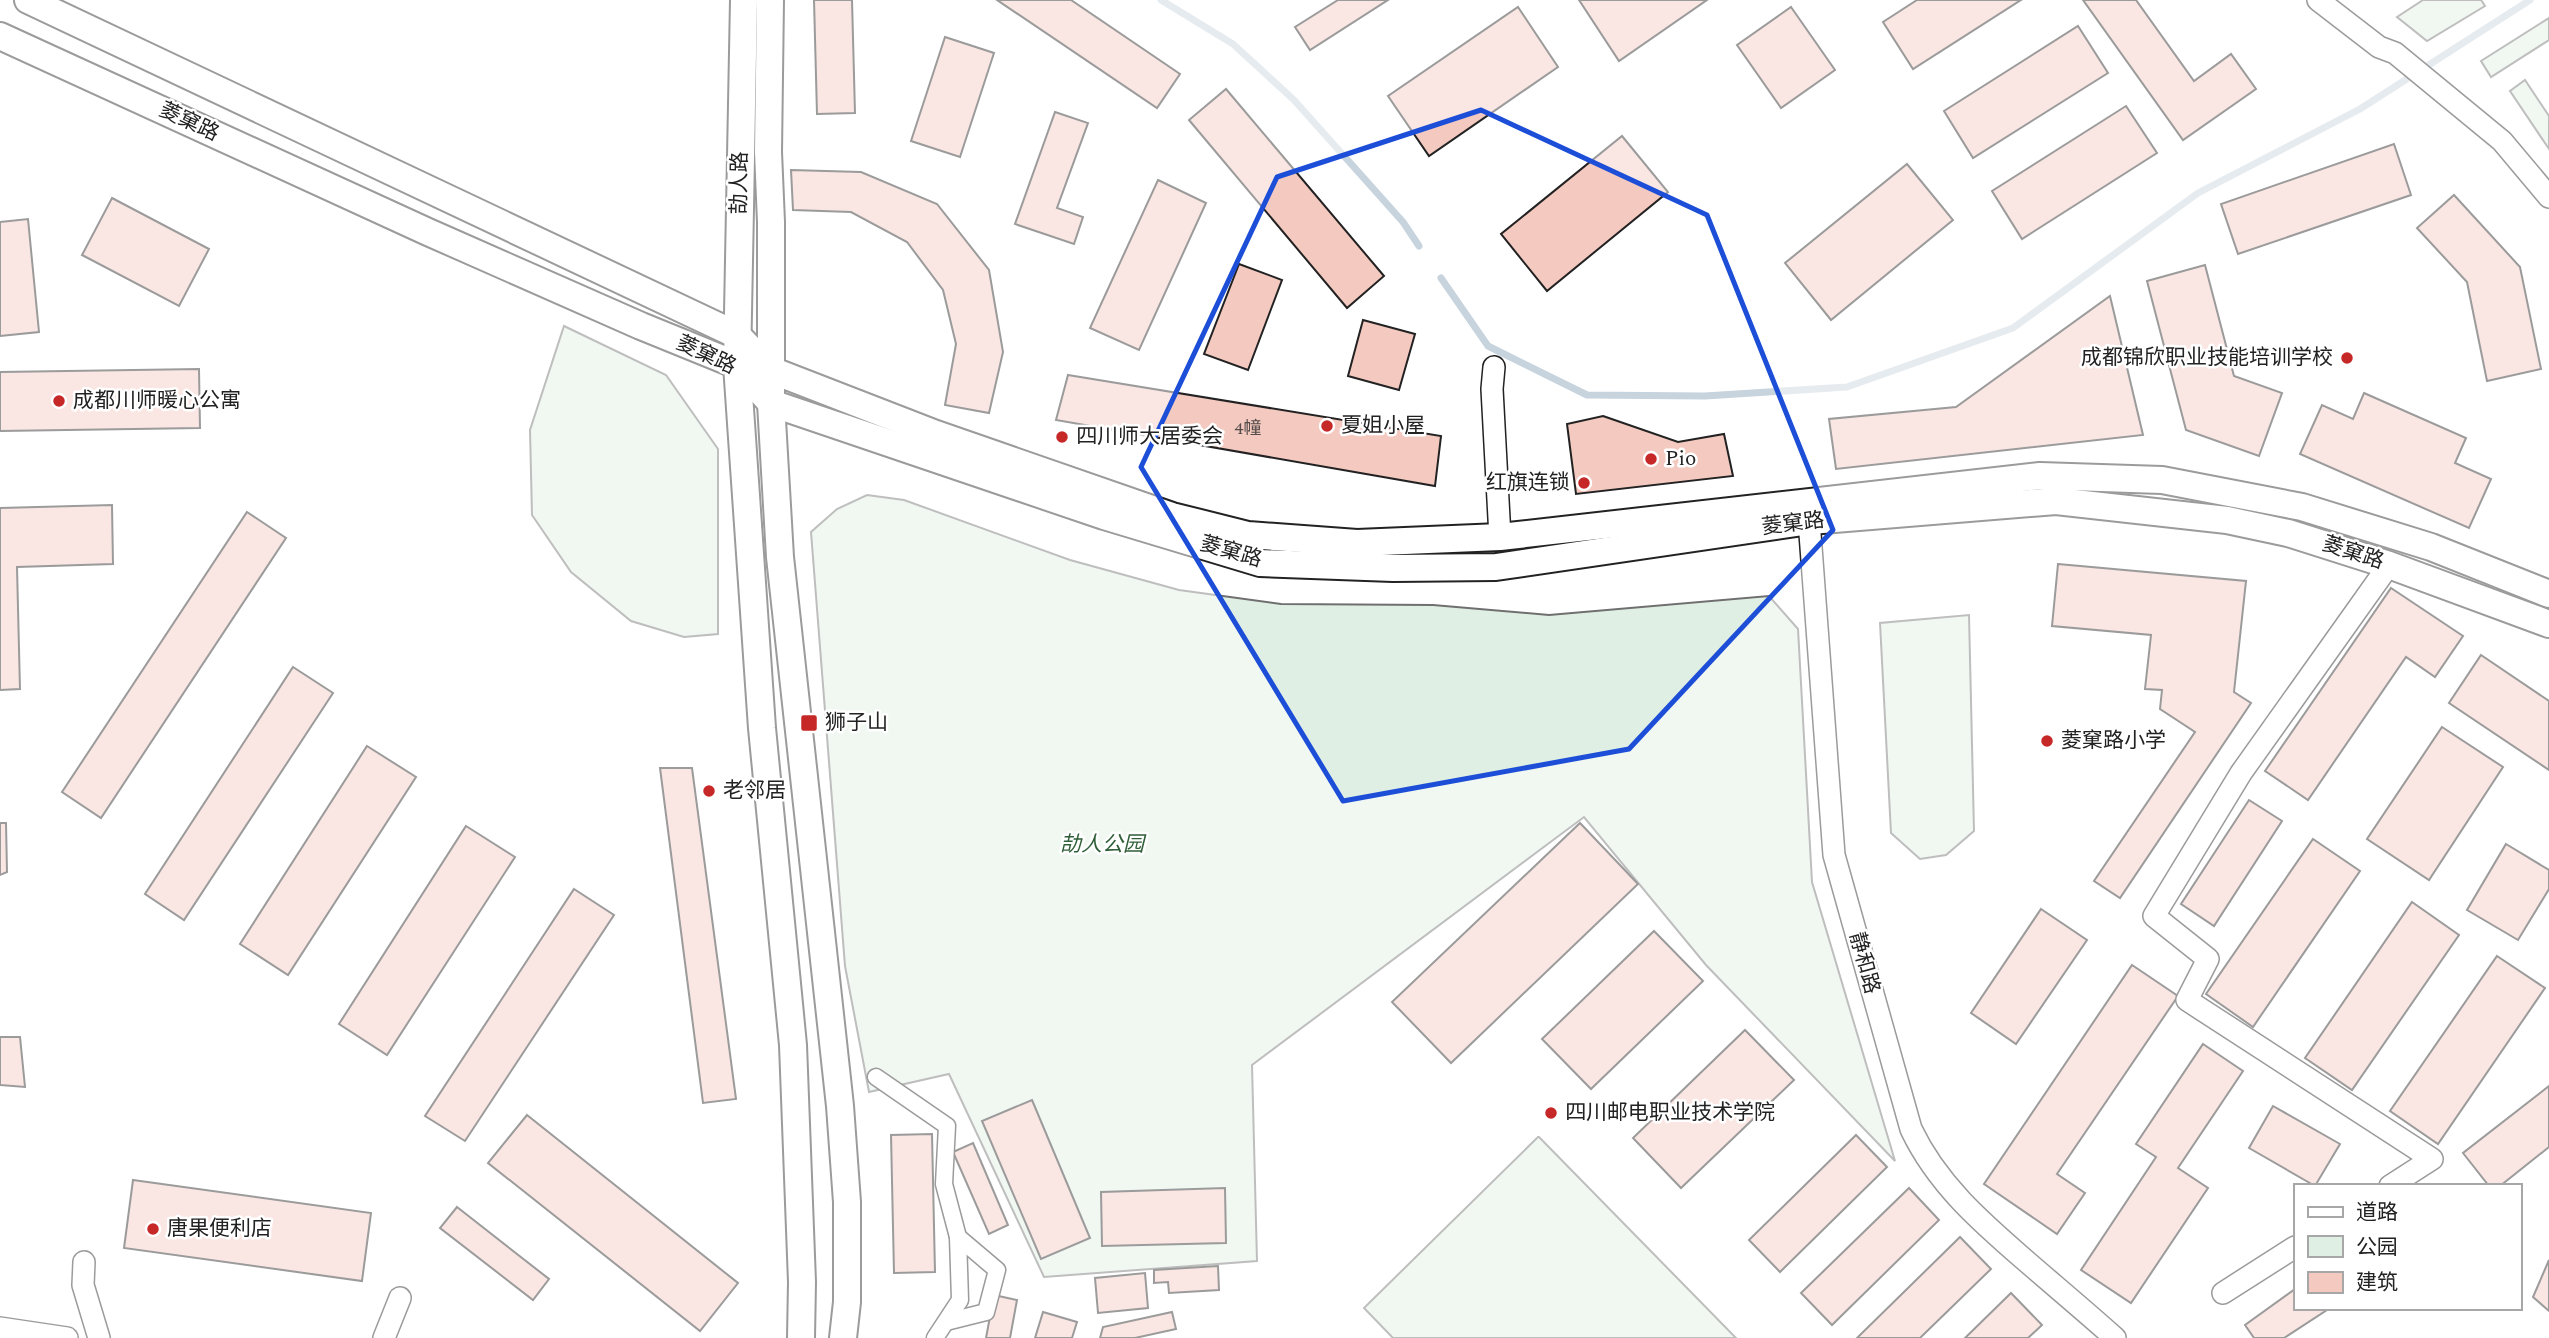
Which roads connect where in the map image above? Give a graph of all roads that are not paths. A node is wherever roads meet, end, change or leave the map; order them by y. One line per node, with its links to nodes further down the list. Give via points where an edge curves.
1 (28, 0): 7 (street, 菱窠路)
2 (744, 0): 7 (street, 劼人路)
3 (770, 0): 10 (street)
4 (2318, 0): 6 (street, via 2379,47 2395,53 2502,141)
5 (0, 36): 8 (street, 菱窠路, via 428,232)
6 (2549, 197)
7 (737, 335): 8 (street, 劼人路); 10 (street, 菱窠路)
8 (737, 365): 11 (street, 菱窠路); 29 (street, 劼人路, via 762,727 793,1045)
9 (1494, 367): 13 (street)
10 (771, 370): 11 (street); 13 (street, 菱窠路, via 936,434 1172,516 1248,535 1357,543)
11 (771, 403): 12 (street, 菱窠路, via 1104,516 1260,563 1496,567); 30 (street, via 780,556 840,1106 847,1202)
12 (1809, 511): 13 (street, 菱窠路); 14 (street, 菱窠路, via 2056,501 2227,520 2288,533); 15 (street, 菱窠路, via 2040,476 2162,480 2302,507 2431,547); 32 (street, 静和路, via 1834,855 1911,1129 1938,1176 1980,1221)
13 (1500, 537)
14 (2389, 565): 16 (street, 菱窠路); 18 (street, via 2241,773 2154,916 2208,959 2187,1000 2432,1159)
15 (2549, 594)
16 (2549, 624)
17 (876, 1077): 19 (street, via 947,1126 944,1184)
18 (2393, 1184)
19 (958, 1237): 24 (street, via 960,1300); 24 (street, via 997,1270 986,1312)
20 (2294, 1248): 22 (street)
21 (84, 1262): 27 (street, via 83,1285)
22 (2222, 1293)
23 (400, 1298): 28 (street)
24 (946, 1322): 31 (street)
25 (0, 1328): 26 (street)
26 (67, 1338)
27 (99, 1338)
28 (384, 1338)
29 (801, 1338)
30 (843, 1338)
31 (936, 1338)
32 (2115, 1338)

